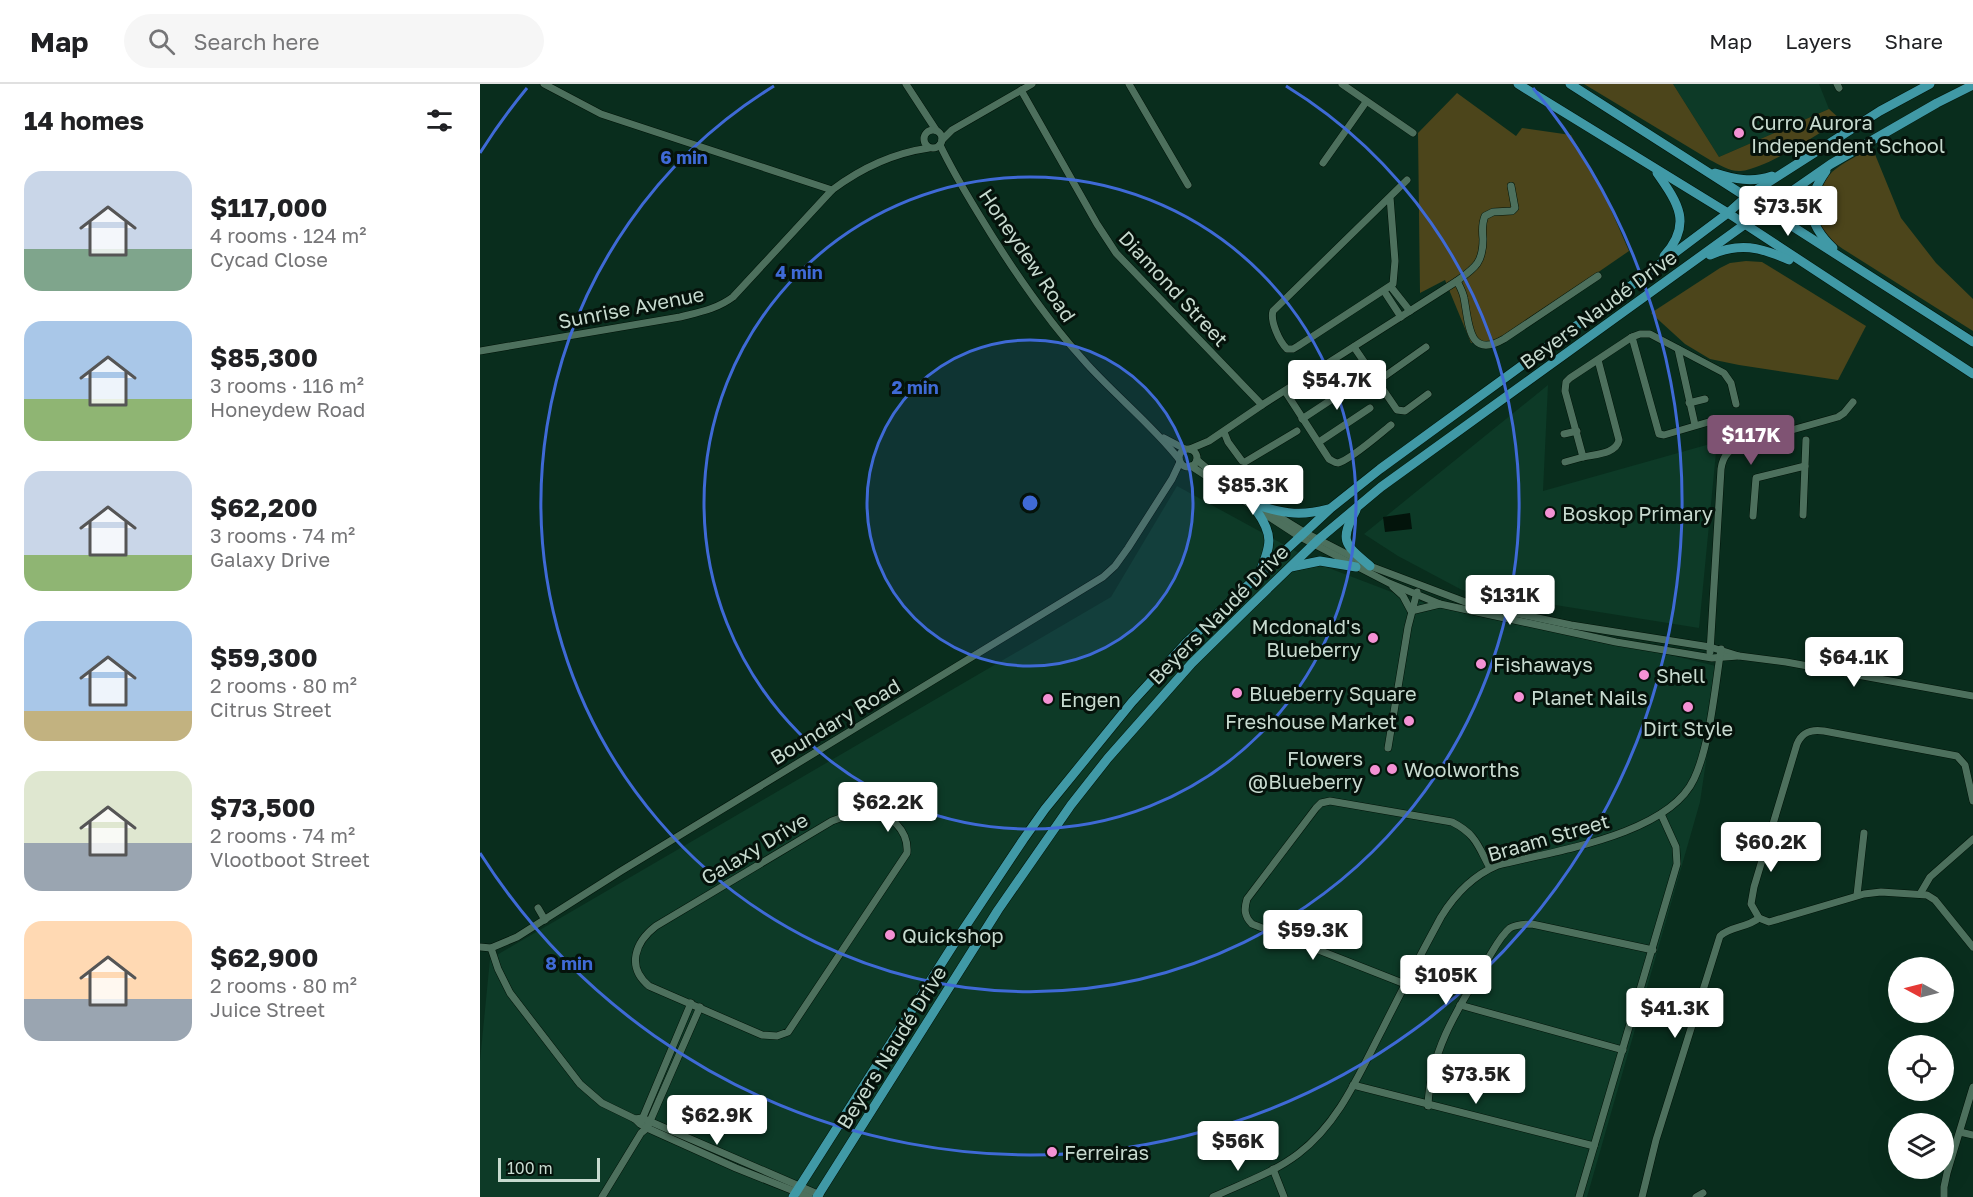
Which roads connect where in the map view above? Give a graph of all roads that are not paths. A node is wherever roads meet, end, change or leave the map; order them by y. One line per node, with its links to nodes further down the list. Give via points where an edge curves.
1 (544, 84): 29 (street, via 608,117)
2 (906, 84): 12 (street)
3 (1032, 84): 10 (street)
4 (1129, 84): 27 (street)
5 (1342, 84): 11 (street)
6 (1518, 84): 24 (main road)
7 (1570, 84): 23 (main road)
8 (1930, 84): 25 (main road, Beyers Naudé Drive)
9 (1973, 85): 22 (main road, Beyers Naudé Drive)
10 (1021, 90): 13 (street); 60 (street, Diamond Street, via 1116,253)
11 (1366, 102): 15 (street); 21 (street)
12 (922, 110): 14 (street); 16 (street)
13 (952, 130): 14 (street); 17 (street)
14 (937, 131): 16 (street, via 929,131); 17 (street)
15 (1413, 133)
16 (925, 136): 18 (street, via 924,142); 19 (street, Sunrise Avenue)
17 (941, 142): 18 (street); 20 (street, Honeydew Road)
18 (931, 148): 19 (street, Sunrise Avenue); 20 (street, Honeydew Road)
19 (911, 150): 29 (street, Sunrise Avenue, via 870,167)
20 (949, 164): 70 (street, Honeydew Road, via 1038,306 1086,364)
21 (1323, 164)
22 (1831, 164): 32 (main road, Beyers Naudé Drive); 36 (main road, via 1812,196 1812,220 1820,236)
23 (1698, 167): 25 (main road, via 1745,180); 30 (main road)
24 (1653, 168): 33 (main road); 37 (main road, via 1670,190 1680,218 1668,252)
25 (1783, 172): 30 (main road, Beyers Naudé Drive)
26 (1407, 180): 31 (street)
27 (1188, 185)
28 (1511, 186): 40 (street, via 1515,208 1485,216 1480,260)
29 (832, 190): 49 (street, Sunrise Avenue, via 722,305)
30 (1747, 196): 32 (main road); 33 (main road, Beyers Naudé Drive)
31 (1390, 197): 41 (street, via 1395,261 1394,280); 41 (street, via 1277,307 1272,318 1282,344 1293,349)
32 (1766, 209): 34 (main road, Beyers Naudé Drive); 36 (main road)
33 (1728, 213): 34 (main road); 37 (main road, Beyers Naudé Drive)
34 (1745, 226): 35 (main road, Beyers Naudé Drive); 38 (main road)
35 (1692, 263): 38 (main road, via 1728,248 1754,247); 82 (main road, Beyers Naudé Drive)
36 (1852, 266): 45 (main road)
37 (1652, 269): 84 (main road, Beyers Naudé Drive, via 1430,430)
38 (1815, 272): 51 (main road)
39 (1598, 276): 40 (street, via 1504,339 1488,345 1472,337)
40 (1457, 281): 42 (street)
41 (1387, 289): 42 (street); 43 (street)
42 (1410, 311): 43 (street)
43 (1401, 317): 46 (street)
44 (1632, 337): 48 (street, via 1650,334); 50 (street); 65 (street, via 1659,434)
45 (1973, 342)
46 (1354, 347): 52 (street); 54 (street)
47 (1426, 347): 52 (street)
48 (1678, 349): 58 (street); 59 (street, via 1724,373)
49 (480, 351)
50 (1598, 360): 67 (street, via 1566,382); 76 (street, via 1619,440 1613,450)
51 (1973, 374)
52 (1378, 381): 55 (street, via 1400,411)
53 (1358, 382): 62 (street)
54 (1286, 391): 60 (street); 62 (street)
55 (1428, 394)
56 (1705, 399): 58 (street)
57 (1852, 402): 98 (street, via 1838,417 1745,443 1725,456)
58 (1689, 403): 65 (street)
59 (1736, 404)
60 (1262, 405): 68 (street)
61 (1370, 408): 73 (street)
62 (1302, 419): 73 (street)
63 (1712, 421): 65 (street)
64 (1391, 425): 73 (street, via 1340,462 1329,459)
65 (1695, 425)
66 (1297, 431): 68 (street, via 1245,462)
67 (1577, 431): 69 (street); 76 (street)
68 (1224, 432): 72 (street)
69 (1564, 434)
70 (1161, 437): 74 (street, Honeydew Road); 77 (street, Honeydew Road)
71 (1806, 440): 79 (street)
72 (1209, 441): 74 (street); 75 (street)
73 (1319, 442)
74 (1187, 449): 75 (street); 77 (street, via 1180,453)
75 (1197, 457): 80 (street); 83 (street)
76 (1583, 457): 78 (street)
77 (1179, 460): 80 (street); 81 (street, Boundary Road)
78 (1565, 462)
79 (1805, 466): 85 (street); 86 (street, via 1756,478)
80 (1190, 467): 81 (street, Boundary Road); 83 (street)
81 (1172, 479): 111 (street, Boundary Road, via 1115,566 1103,577)
82 (1359, 505): 88 (main road, Beyers Naudé Drive); 89 (main road, via 1346,535 1351,550)
83 (1258, 508): 84 (main road, via 1302,514); 87 (street); 92 (main road, via 1270,540)
84 (1331, 508): 87 (main road, Beyers Naudé Drive)
85 (1803, 515)
86 (1753, 516)
87 (1302, 535): 88 (street); 92 (main road, Beyers Naudé Drive)
88 (1316, 542): 89 (street); 90 (main road, Beyers Naudé Drive); 91 (street)
89 (1370, 566): 94 (street)
90 (1289, 567): 91 (main road, via 1320,561); 135 (main road, Beyers Naudé Drive, via 1161,696 1071,805 998,910)
91 (1356, 567): 93 (street)
92 (1257, 577): 134 (main road, Beyers Naudé Drive, via 1186,643 1132,702 1045,809 957,939)
93 (1389, 583): 95 (street); 97 (street)
94 (1420, 585): 95 (street); 98 (street, via 1513,614)
95 (1417, 594): 96 (street); 97 (street)
96 (1440, 604): 97 (street); 101 (street, via 1616,642)
97 (1411, 611): 104 (street)
98 (1710, 647): 99 (street); 101 (street)
99 (1721, 649): 100 (street); 102 (street, Braam Street)
100 (1739, 656): 102 (street); 103 (street)
101 (1709, 657): 102 (street)
102 (1720, 658): 106 (street, Braam Street, via 1694,780)
103 (1973, 696)
104 (1388, 748)
105 (1973, 801): 115 (street, via 1965,765 1957,756 1824,731 1807,732 1797,744 1754,887 1751,904)
106 (1661, 814): 110 (street, Braam Street, via 1607,837); 120 (street, via 1678,855)
107 (1863, 833): 113 (street)
108 (1973, 839): 112 (street, via 1930,878)
109 (616, 864): 111 (street)
110 (1490, 868): 121 (street, Braam Street, via 1466,885 1448,905); 121 (street, via 1472,835 1452,822 1330,801 1316,808 1247,899 1245,913 1252,924)
111 (621, 871): 116 (street, Boundary Road)
112 (1920, 894): 113 (street); 118 (street, via 1935,900)
113 (1857, 895): 115 (street, via 1777,921)
114 (538, 909): 116 (street)
115 (1759, 918): 141 (street, via 1720,936)
116 (545, 920): 119 (street, Boundary Road)
117 (480, 947): 119 (street, Boundary Road)
118 (1973, 947)
119 (491, 948): 129 (street, via 510,993 580,1084 602,1103)
120 (1653, 950): 123 (street, via 1519,924 1500,940); 125 (street)
121 (1406, 984): 126 (street, Braam Street)
122 (691, 1003): 124 (street, Galaxy Drive); 124 (street, Galaxy Drive, via 642,980 636,958 647,933 841,817 874,811 900,826 907,841 906,857 788,1032 762,1035); 129 (street)
123 (1460, 1005): 125 (street); 128 (street, via 1431,1073)
124 (700, 1007): 129 (street)
125 (1623, 1050): 132 (street)
126 (1353, 1085): 128 (street); 133 (street, Braam Street, via 1317,1137)
127 (1973, 1087): 130 (street)
128 (1428, 1106): 132 (street)
129 (642, 1124): 134 (street, via 742,1163); 136 (street)
130 (1960, 1132): 131 (street); 142 (street)
131 (1973, 1135)
132 (1594, 1146): 140 (street)
133 (1273, 1169): 138 (street, Braam Street); 139 (street)
134 (797, 1192): 135 (street); 137 (street)
135 (819, 1196)
136 (602, 1197)
137 (809, 1197)
138 (1213, 1197)
139 (1284, 1197)
140 (1579, 1197)
141 (1642, 1197)
142 (1944, 1197)

